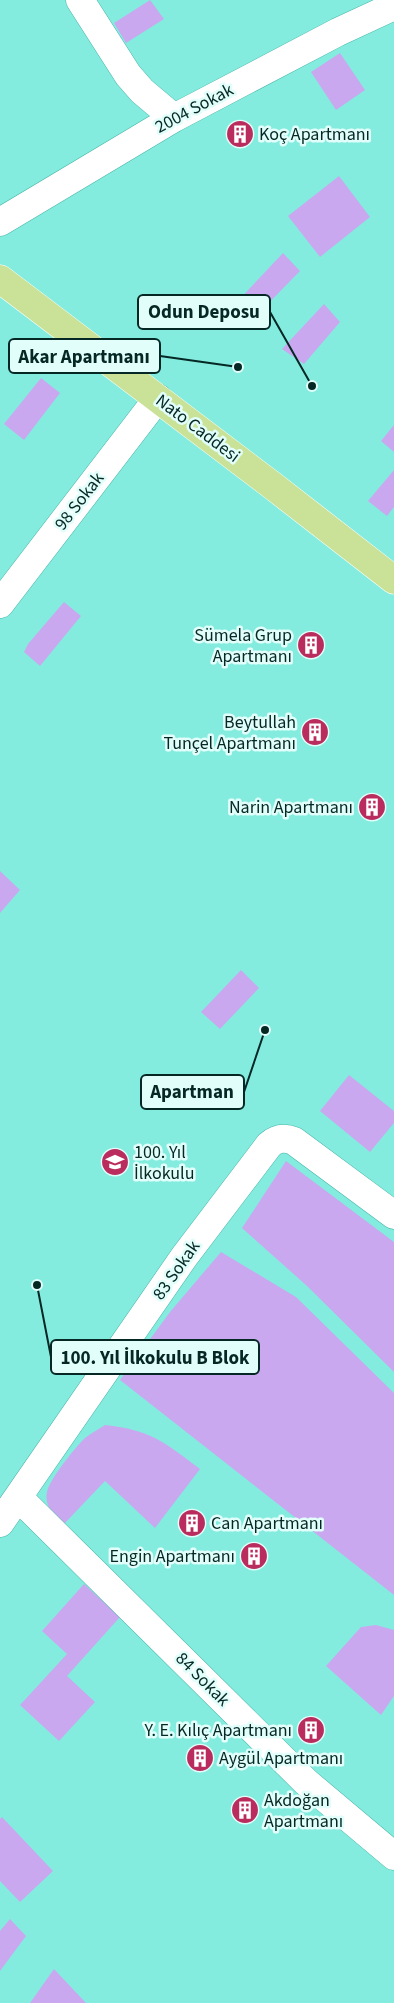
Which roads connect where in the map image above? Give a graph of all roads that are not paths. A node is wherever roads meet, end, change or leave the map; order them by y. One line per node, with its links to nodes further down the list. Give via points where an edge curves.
1 (80, 0): 3 (street, via 128,74 142,91)
2 (394, 6): 3 (street, 2004 Sokak)
3 (174, 118): 4 (street, 2004 Sokak)
4 (0, 222)
5 (0, 279): 6 (main road, Nato Caddesi)
6 (158, 398): 7 (main road, Nato Caddesi); 8 (street, 98 Sokak)
7 (394, 580)
8 (0, 604)
9 (394, 1216): 10 (street, 83 Sokak, via 294,1141 274,1140 184,1257)
10 (18, 1497): 11 (street, 83 Sokak); 12 (street, 84 Sokak, via 306,1782)
11 (0, 1522)
12 (394, 1856)

